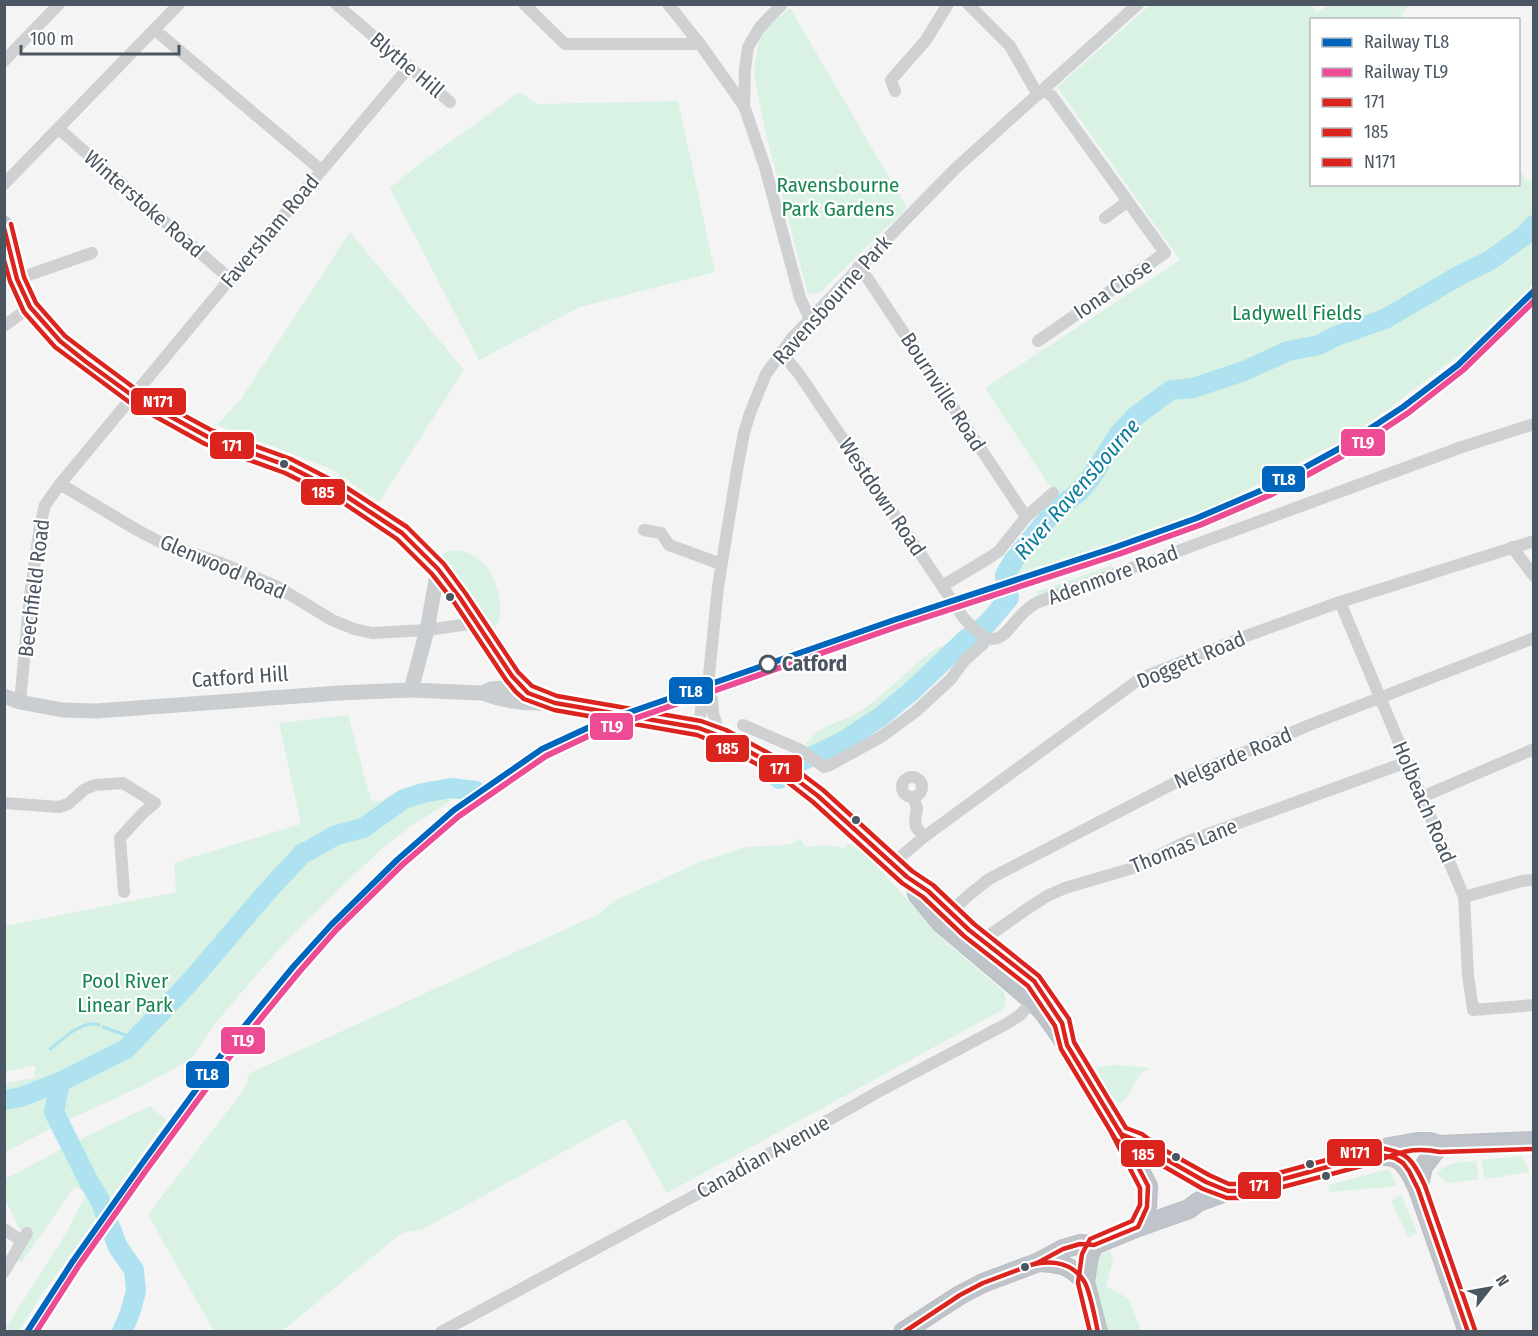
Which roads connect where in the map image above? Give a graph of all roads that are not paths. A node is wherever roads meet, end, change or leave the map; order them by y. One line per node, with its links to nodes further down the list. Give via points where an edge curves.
1 (59, 4): 12 (street)
2 (179, 4): 10 (street)
3 (524, 4): 11 (street, via 565,44)
4 (668, 4): 11 (street)
5 (782, 4): 17 (street, via 748,47)
6 (948, 4): 14 (street, via 926,40 891,80)
7 (968, 4): 15 (street, Iona Close, via 1010,46)
8 (1138, 4): 15 (street, Ravensbourne Park)
9 (339, 5): 13 (street, Blythe Hill)
10 (155, 30): 18 (street); 19 (street)
11 (699, 44): 17 (street)
12 (4, 61)
13 (409, 67): 16 (street, Blythe Hill); 19 (street, Faversham Road)
14 (895, 91)
15 (1041, 92): 21 (street, Iona Close, via 1052,96); 25 (street, Ravensbourne Park, via 956,168)
16 (450, 102)
17 (744, 106): 29 (street, via 765,167 800,298)
18 (59, 129): 20 (street); 27 (street, Winterstoke Road)
19 (321, 170): 27 (street, Faversham Road)
20 (4, 184)
21 (1127, 202): 22 (street); 31 (street, Iona Close, via 1165,253)
22 (1105, 218)
23 (4, 226): 26 (highway)
24 (92, 253): 26 (street)
25 (858, 267): 29 (street, Ravensbourne Park); 37 (street, Bournville Road)
26 (17, 279): 28 (highway)
27 (230, 279): 33 (street, Faversham Road)
28 (30, 307): 30 (street); 33 (highway, via 84,362)
29 (810, 319): 32 (street, Ravensbourne Park)
30 (4, 326)
31 (1038, 341)
32 (781, 352): 41 (street, Ravensbourne Park, via 766,374 744,433); 44 (street, Westdown Road)
33 (133, 396): 35 (street, Beechfield Road); 42 (highway, via 208,437 288,466 343,494 402,533)
34 (1533, 424): 48 (street, Adenmore Road, via 1046,599 1029,608 1006,633)
35 (60, 484): 47 (street, Glenwood Road, via 164,544 276,586 354,629 372,633); 56 (street, Beechfield Road, via 45,506 40,526)
36 (1053, 493): 37 (street)
37 (1026, 518): 44 (street, via 999,551)
38 (644, 530): 41 (street, via 661,533 669,546)
39 (1533, 541): 40 (street, Doggett Road)
40 (1512, 547): 43 (street); 45 (street, Doggett Road)
41 (721, 564): 53 (street, Ravensbourne Park)
42 (438, 569): 46 (highway); 47 (main road)
43 (1533, 576)
44 (942, 586): 48 (street, Westdown Road, via 970,626)
45 (1340, 602): 55 (street, Holbeach Road); 65 (street, Doggett Road, via 1141,678)
46 (476, 622): 47 (street, Glenwood Road); 50 (highway)
47 (427, 630): 51 (main road)
48 (984, 637): 58 (street, Adenmore Road, via 983,644 926,702 881,737 828,766)
49 (1533, 638): 55 (street, Nelgarde Road)
50 (521, 687): 52 (main road, Catford Hill); 57 (highway)
51 (411, 690): 52 (main road, Catford Hill); 56 (main road, Catford Hill, via 96,711 62,710)
52 (482, 693): 57 (main road, Catford Hill, via 530,704)
53 (707, 694): 59 (street, Ravensbourne Park, via 712,699); 59 (street, Ravensbourne Park, via 702,700)
54 (4, 696): 56 (main road, Catford Hill)
55 (1380, 698): 61 (street, Holbeach Road); 71 (street, Nelgarde Road, via 1190,775 989,879)
56 (20, 702)
57 (555, 703): 59 (highway, Catford Hill)
58 (743, 725)
59 (716, 727): 66 (highway, Catford Hill, via 818,796)
60 (1533, 749): 63 (street)
61 (1407, 762): 63 (street, Holbeach Road); 72 (street, Thomas Lane, via 1186,842 1132,868 1065,888)
62 (913, 797): 65 (street, via 916,827)
63 (1422, 797): 70 (street, Holbeach Road)
64 (4, 803): 69 (street, via 59,807 96,785 123,783 155,803 120,838)
65 (924, 837): 66 (street, Doggett Road)
66 (893, 863): 67 (highway, Catford Hill)
67 (908, 877): 71 (highway); 72 (highway, via 920,899 941,922)
68 (1533, 879): 70 (street)
69 (124, 892)
70 (1464, 897): 75 (street, Holbeach Road, via 1473,1010)
71 (950, 912): 72 (highway)
72 (976, 944): 73 (highway); 74 (highway)
73 (1005, 958): 74 (street, via 1029,988); 76 (highway, via 1034,981 1062,1023)
74 (1034, 1001): 76 (highway); 90 (street, Canadian Avenue, via 1008,1023)
75 (1533, 1005)
76 (1067, 1045): 77 (highway)
77 (1121, 1134): 82 (highway); 83 (highway, via 1148,1186 1147,1208)
78 (1533, 1143): 79 (highway)
79 (1440, 1145): 80 (highway, via 1412,1142); 81 (highway, via 1423,1167)
80 (1375, 1154): 81 (highway, via 1402,1162); 82 (highway)
81 (1418, 1189): 92 (highway)
82 (1228, 1191): 83 (highway)
83 (1138, 1227): 85 (highway)
84 (4, 1229): 87 (street, via 25,1237)
85 (1094, 1245): 86 (highway, via 1063,1249); 88 (highway)
86 (1040, 1262): 88 (highway, via 1060,1263 1075,1270); 89 (highway, via 983,1283)
87 (4, 1272)
88 (1085, 1282): 91 (highway)
89 (906, 1331)
90 (441, 1332)
91 (1098, 1332)
92 (1468, 1332)

